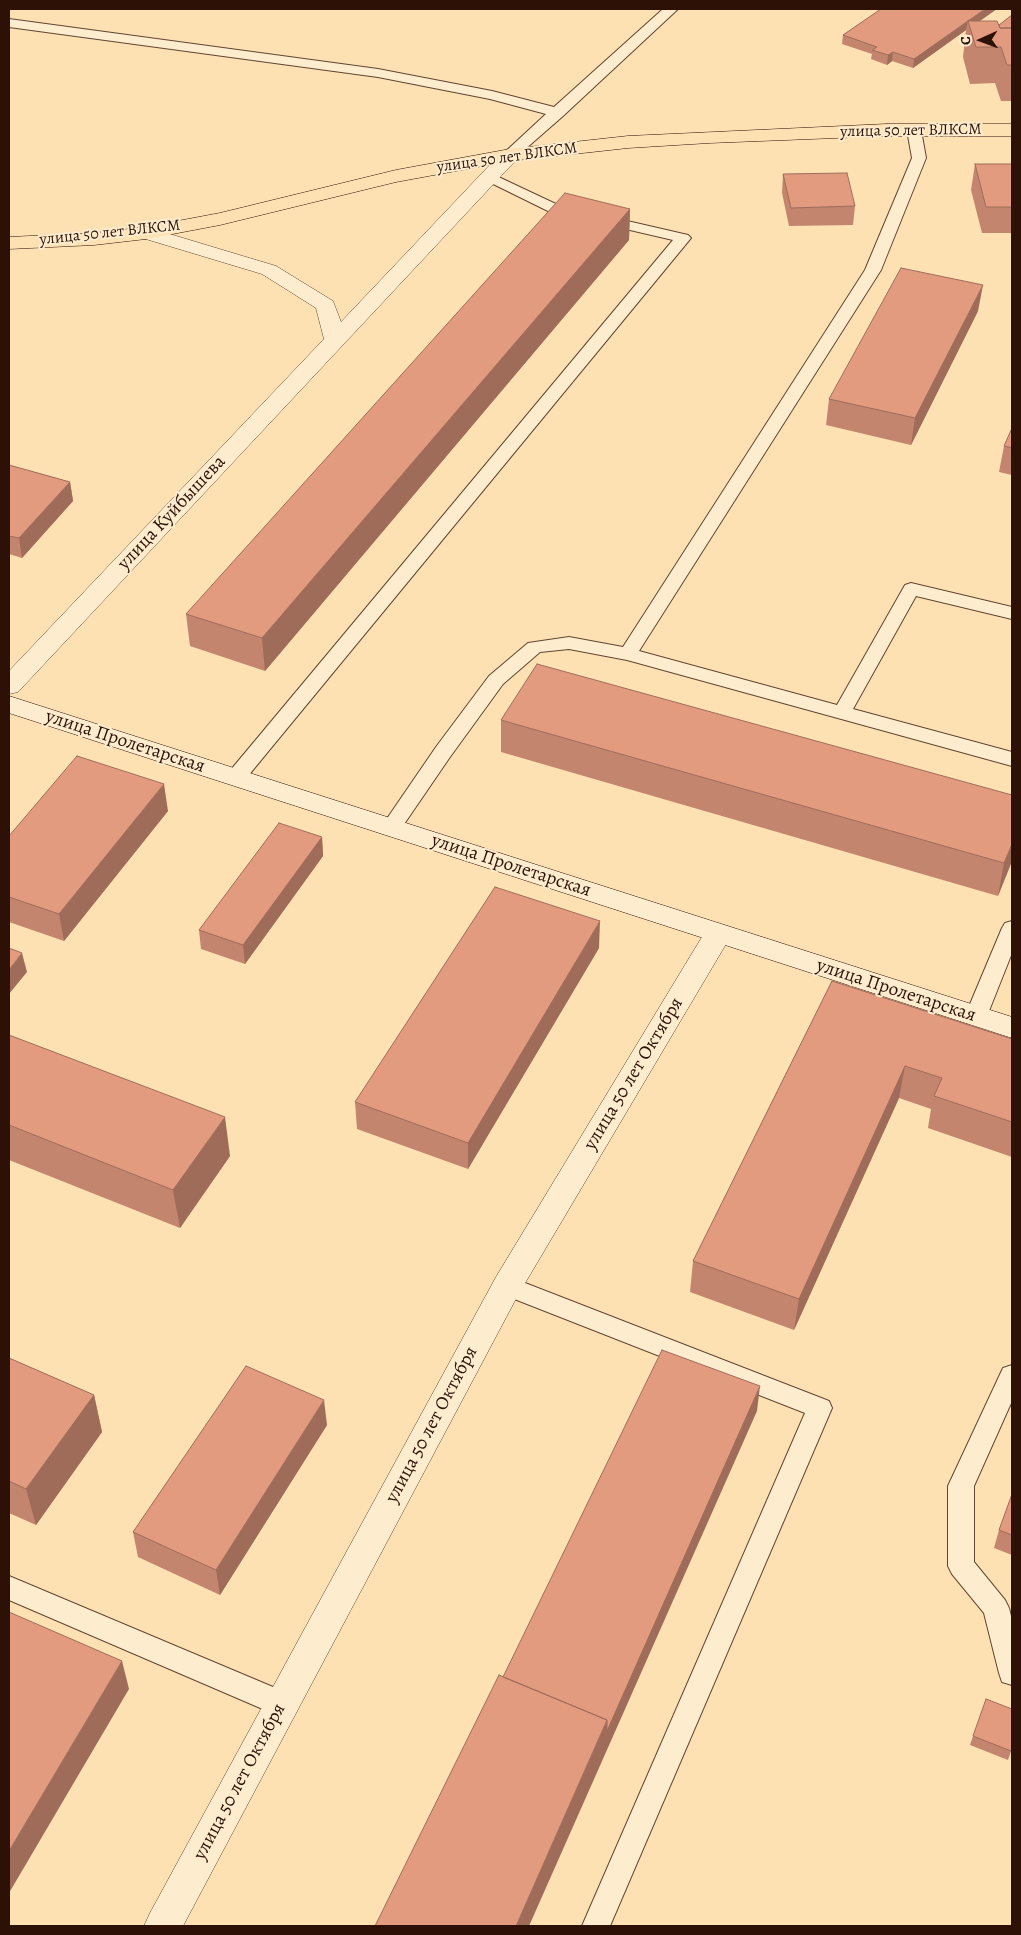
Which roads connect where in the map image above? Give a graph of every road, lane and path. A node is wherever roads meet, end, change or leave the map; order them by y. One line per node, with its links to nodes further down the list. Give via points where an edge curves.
1 (671, 9): 3 (lane)
2 (9, 23): 3 (lane, via 378,73 492,95)
3 (558, 112): 6 (lane)
4 (914, 130): 5 (main road, улица 50 лет ВЛКСМ); 6 (main road, улица 50 лет ВЛКСМ, via 628,142); 12 (lane, via 919,158 873,270)
5 (1012, 130)
6 (510, 155): 7 (street, улица Куйбышева); 8 (main road, улица 50 лет ВЛКСМ, via 396,176 220,219)
7 (490, 177): 10 (street, улица Куйбышева); 17 (lane, via 553,208 683,238)
8 (146, 233): 9 (main road, улица 50 лет ВЛКСМ); 10 (street, via 268,270 326,305)
9 (9, 243)
10 (335, 340): 13 (street, улица Куйбышева)
11 (1012, 613): 15 (lane, via 911,589)
12 (628, 654): 15 (lane); 18 (lane, via 569,643 535,647 496,680)
13 (9, 686)
14 (9, 704): 17 (street, улица Пролетарская)
15 (842, 712): 16 (lane)
16 (1012, 760)
17 (236, 777): 18 (street, улица Пролетарская)
18 (391, 828): 20 (street, улица Пролетарская)
19 (1012, 928): 21 (lane)
20 (718, 934): 21 (street, улица Пролетарская); 23 (street, улица 50 лет Октября)
21 (976, 1016): 22 (street, улица Пролетарская)
22 (1012, 1028)
23 (507, 1286): 27 (street, улица 50 лет Октября); 29 (lane, via 820,1408)
24 (1012, 1375): 26 (lane, via 961,1486 961,1566 996,1608)
25 (9, 1588): 27 (lane)
26 (1012, 1673)
27 (282, 1704): 28 (street, улица 50 лет Октября)
28 (163, 1926)
29 (596, 1926)

